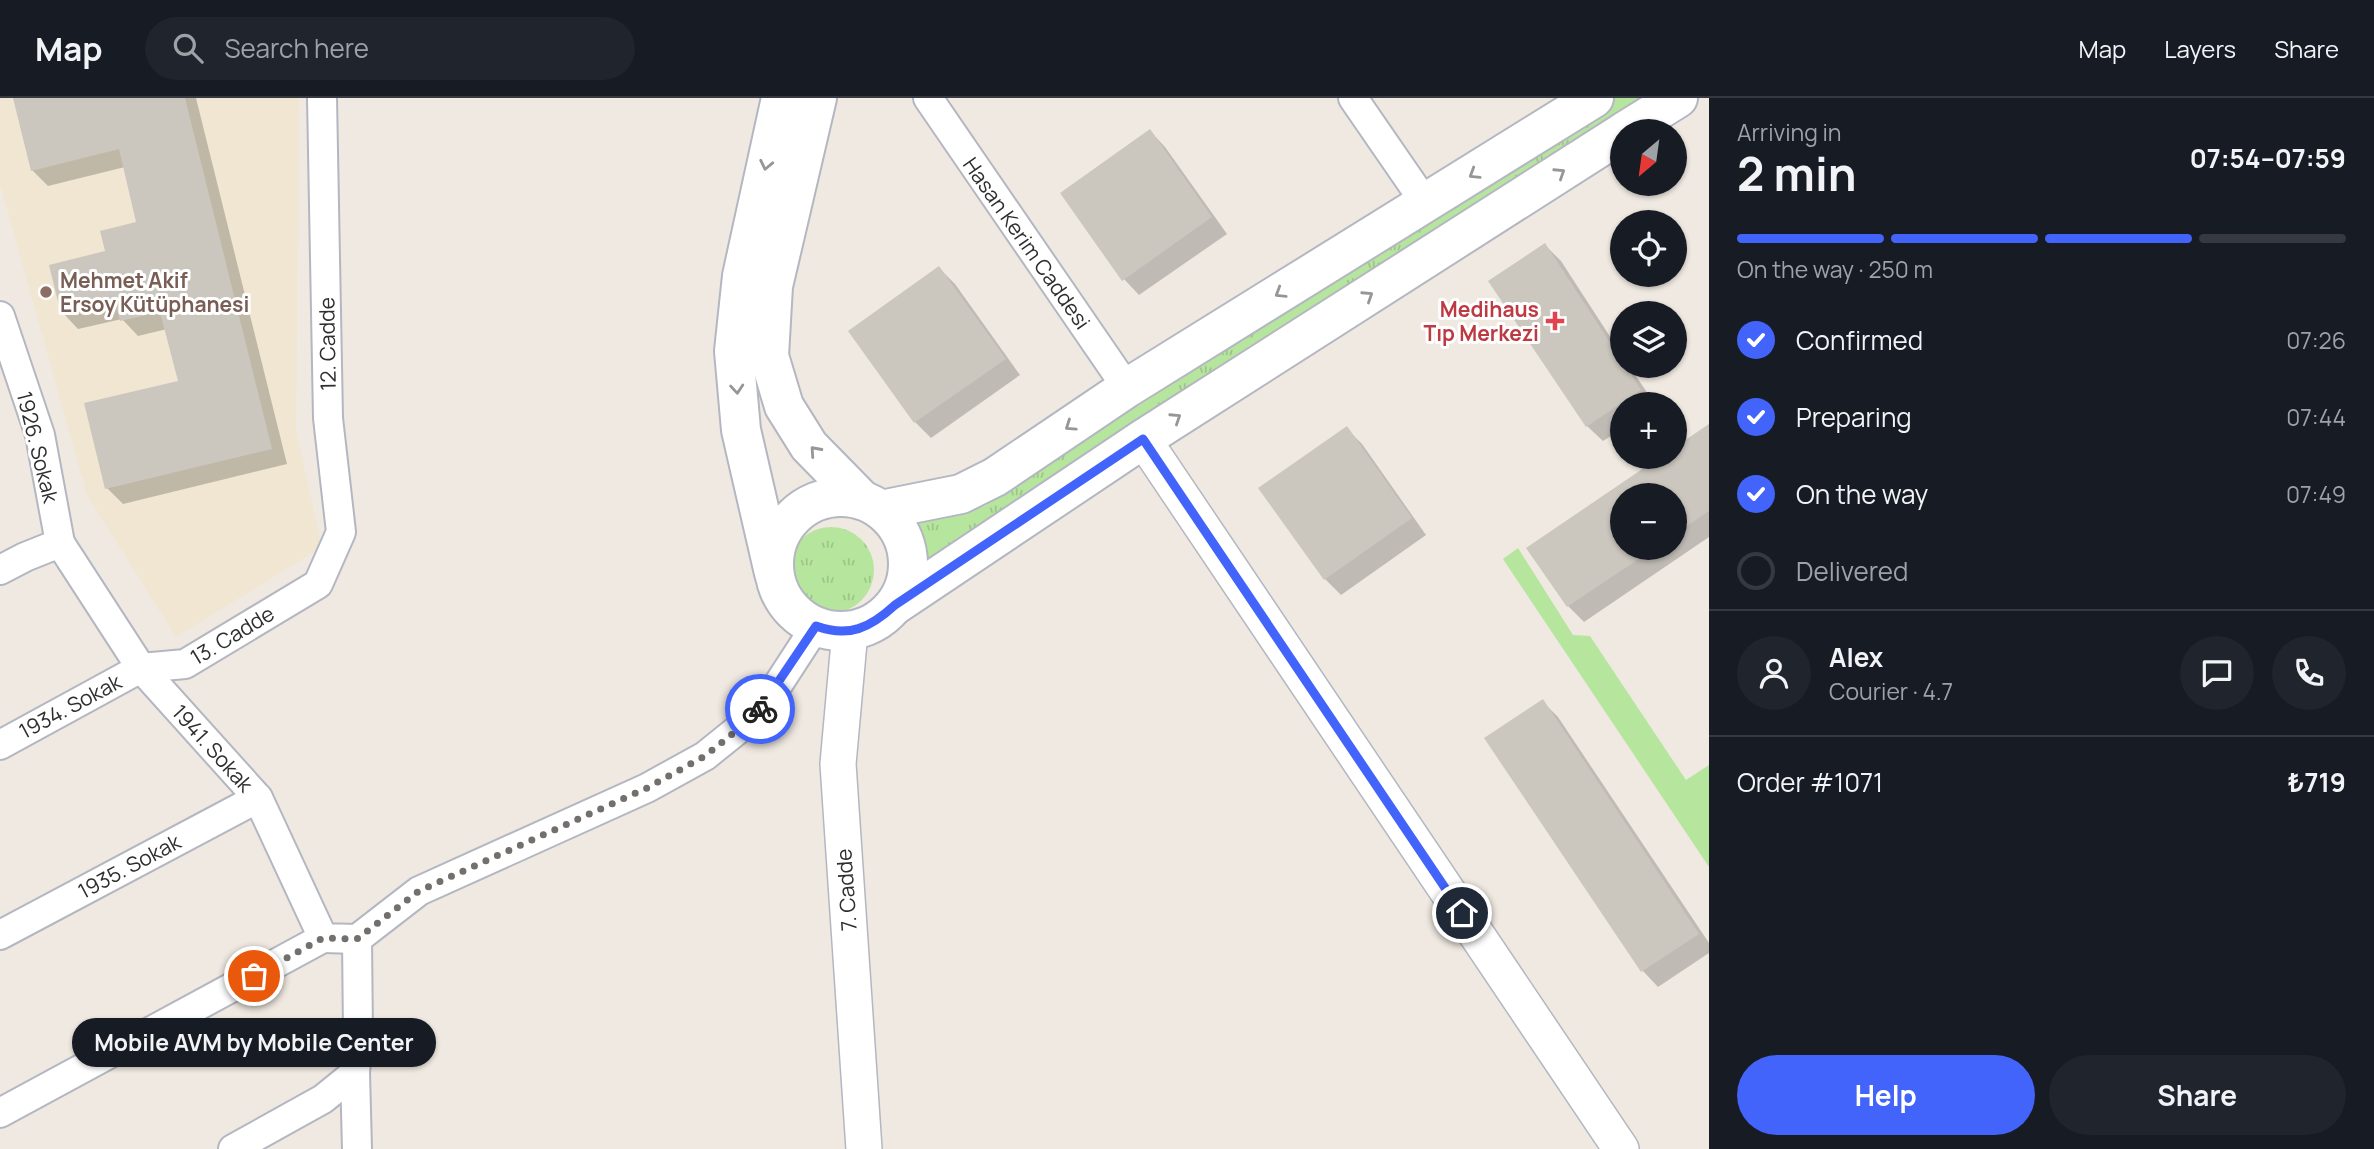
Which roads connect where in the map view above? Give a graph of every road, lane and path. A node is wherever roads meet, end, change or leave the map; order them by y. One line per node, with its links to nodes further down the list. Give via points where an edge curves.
1 (322, 98): 19 (street, 12. Cadde, via 328,418 341,532)
2 (781, 98): 18 (main road, one-way to 18, via 742,276 734,351 741,430)
3 (817, 98): 15 (main road, one-way to 3, via 809,446 784,406 769,356 773,286)
4 (928, 98): 13 (street, Hasan Kerim Caddesi)
5 (1353, 98): 10 (street)
6 (1594, 98): 10 (main road, one-way to 10)
7 (1678, 98): 8 (main road)
8 (1645, 119)
9 (1610, 141): 14 (main road, one-way to 9)
10 (1426, 204): 13 (main road, one-way to 13)
11 (0, 316): 12 (street, 1926. Sokak)
12 (9, 371): 16 (street, 1926. Sokak, via 40,435)
13 (1126, 388): 15 (main road, one-way to 15, via 961,494)
14 (1143, 439): 20 (main road); 33 (street)
15 (872, 505): 18 (main road, via 840,496 818,500 798,512 783,529 775,550); 20 (main road, via 896,525 905,544 905,586)
16 (60, 543): 17 (street); 22 (street, 1941. Sokak)
17 (0, 570)
18 (774, 573): 21 (main road, via 778,590 800,618)
19 (318, 584): 22 (street, 13. Cadde, via 185,664)
20 (895, 605): 21 (main road, via 879,620)
21 (833, 629): 27 (street, via 751,719 705,756 647,788 419,891); 32 (street, 7. Cadde)
22 (141, 668): 23 (street, 1934. Sokak); 24 (street, 1941. Sokak)
23 (0, 744)
24 (258, 798): 25 (street, 1935. Sokak); 26 (street, 1941. Sokak)
25 (0, 935)
26 (323, 938): 27 (street); 29 (street)
27 (357, 939): 28 (street)
28 (355, 1073): 30 (street, via 323,1099); 31 (street)
29 (0, 1114)
30 (233, 1149)
31 (357, 1149)
32 (864, 1149)
33 (1621, 1149)

